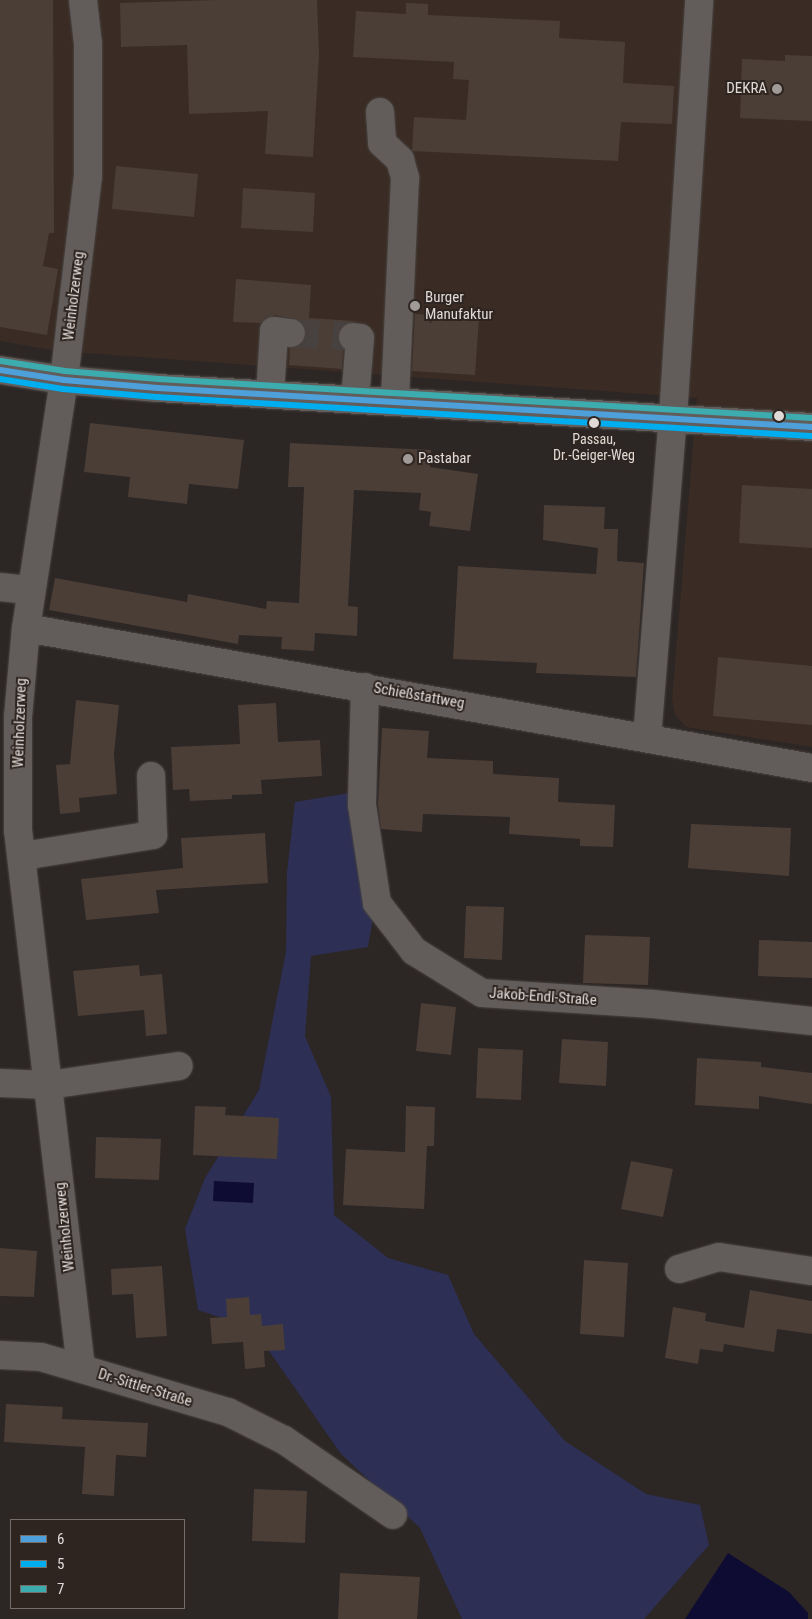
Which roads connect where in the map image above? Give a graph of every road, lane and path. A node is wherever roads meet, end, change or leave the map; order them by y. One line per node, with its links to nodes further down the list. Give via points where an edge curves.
1 (83, 0): 7 (street, Weinholzerweg, via 88,44 88,177)
2 (699, 0): 11 (street)
3 (380, 112): 10 (street, via 382,143 400,160 404,178)
4 (285, 345): 8 (street)
5 (354, 350): 9 (street)
6 (0, 370): 7 (street)
7 (64, 380): 8 (street); 14 (street, Weinholzerweg)
8 (270, 395): 9 (street)
9 (355, 400): 10 (street)
10 (395, 401): 11 (street)
11 (673, 418): 12 (street); 17 (street)
12 (812, 428)
13 (0, 587): 14 (street)
14 (31, 590): 15 (street, Weinholzerweg)
15 (26, 628): 16 (street, Schießstattweg); 20 (street, Weinholzerweg, via 18,717)
16 (365, 687): 17 (street, Schießstattweg); 21 (street, Jakob-Endl-Straße, via 362,804 377,903 414,950 482,993 653,1004)
17 (647, 738): 18 (street, Schießstattweg)
18 (812, 768)
19 (151, 776): 20 (street, via 153,835)
20 (14, 838): 24 (street, Weinholzerweg)
21 (812, 1021)
22 (179, 1066): 24 (street)
23 (0, 1083): 24 (street)
24 (49, 1085): 28 (street, Weinholzerweg)
25 (680, 1269): 26 (street, via 719,1257)
26 (812, 1271)
27 (0, 1355): 28 (street, Dr.-Sittler-Straße, via 40,1357)
28 (81, 1368): 29 (street, Dr.-Sittler-Straße, via 228,1412 284,1440)
29 (393, 1515)

